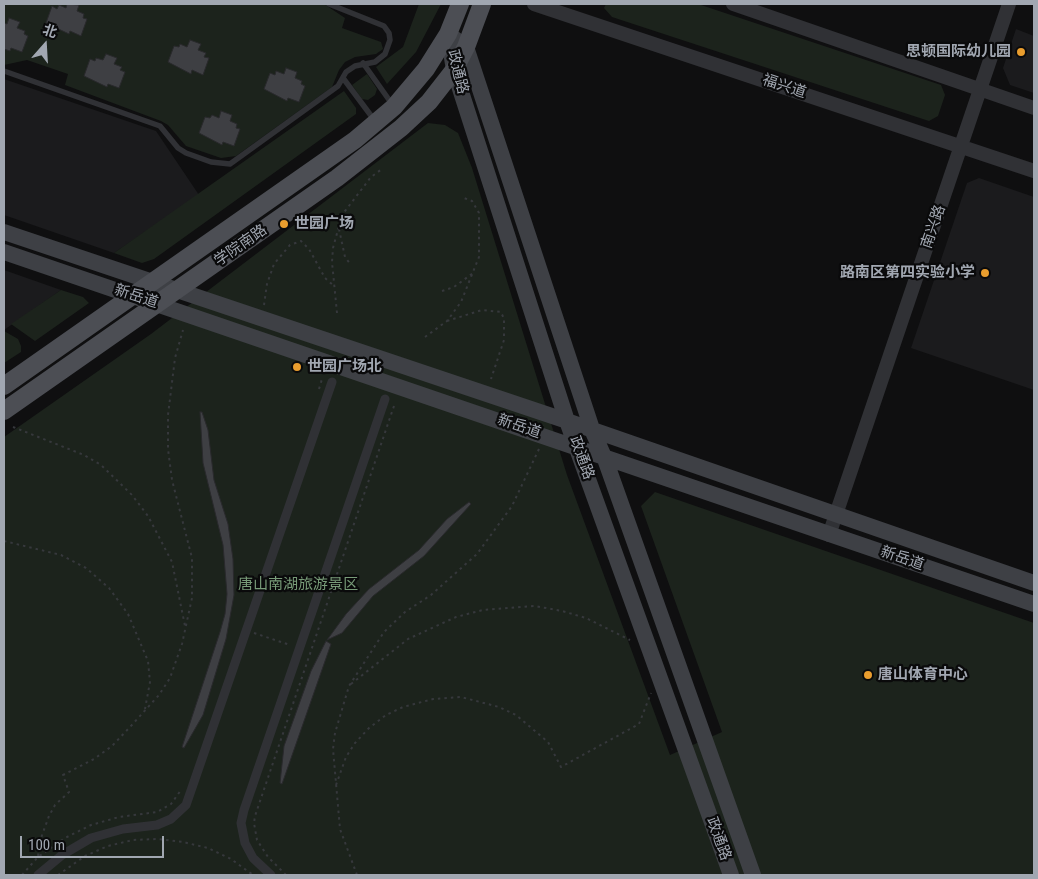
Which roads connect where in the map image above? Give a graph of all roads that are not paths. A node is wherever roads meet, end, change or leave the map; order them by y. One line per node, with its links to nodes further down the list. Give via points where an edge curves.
1 (329, 4): 9 (lane, via 374,21 390,33 385,54 375,62)
2 (460, 4): 7 (main road, 学院南路)
3 (482, 4): 8 (main road, 学院南路)
4 (534, 4): 17 (street, 福兴道)
5 (733, 4): 13 (street)
6 (1009, 4): 13 (street, 南兴路)
7 (448, 34): 8 (main road, 政通路); 10 (main road, 政通路); 14 (main road, 学院南路, via 426,69)
8 (466, 47): 10 (main road, 学院南路); 30 (main road, 政通路)
9 (363, 63): 12 (lane, via 346,72); 14 (lane)
10 (454, 70): 22 (main road, 学院南路, via 429,102 401,128 337,178); 29 (main road, 政通路)
11 (4, 71): 12 (lane, via 160,126 186,154 220,164 230,164 338,86)
12 (343, 78): 16 (lane)
13 (980, 89): 15 (street); 17 (street, 南兴路)
14 (394, 107): 16 (main road, 学院南路)
15 (1034, 108)
16 (376, 122): 21 (main road, 学院南路, via 332,157)
17 (961, 146): 18 (street, 福兴道); 33 (street, 南兴路)
18 (1034, 171)
19 (4, 232): 21 (main road, 新岳道)
20 (4, 252): 23 (main road, 新岳道)
21 (152, 282): 22 (main road, 新岳道); 23 (main road, 学院南路)
22 (177, 291): 24 (main road, 学院南路); 29 (main road, 新岳道)
23 (132, 296): 24 (main road, 新岳道); 26 (main road, 学院南路)
24 (156, 304): 28 (main road, 学院南路); 31 (main road, 新岳道)
25 (332, 382): 39 (street, via 192,793 171,819 157,825 123,828 91,838 62,855)
26 (4, 386)
27 (385, 399): 40 (street, via 243,816 242,833 253,858)
28 (4, 411)
29 (567, 422): 30 (main road, 新岳道); 31 (main road, 政通路)
30 (593, 432): 32 (main road, 政通路); 33 (main road, 新岳道)
31 (576, 446): 32 (main road, 新岳道); 38 (main road, 政通路)
32 (605, 459): 34 (main road, 新岳道); 37 (main road, 政通路)
33 (836, 515): 34 (street, 南兴路); 35 (main road, 新岳道)
34 (829, 535): 36 (main road, 新岳道)
35 (1034, 583)
36 (1034, 604)
37 (694, 711): 38 (main road); 42 (main road, 政通路)
38 (676, 722): 41 (main road, 政通路)
39 (38, 875)
40 (271, 875)
41 (731, 875)
42 (753, 875)

